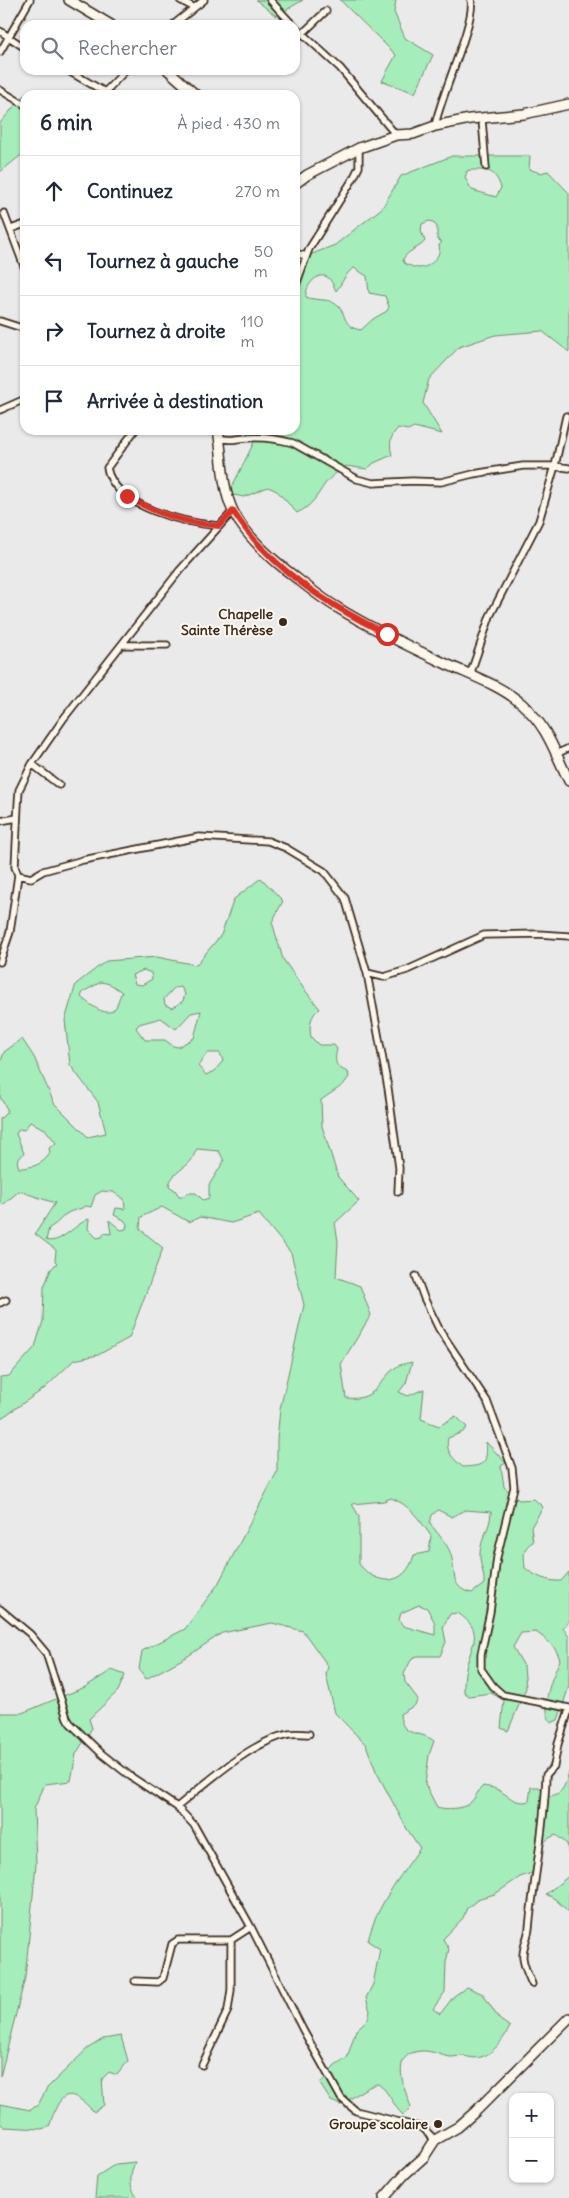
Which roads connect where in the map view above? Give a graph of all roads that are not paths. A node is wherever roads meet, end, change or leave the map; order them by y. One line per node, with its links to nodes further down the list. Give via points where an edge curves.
1 (30, 0): 14 (street)
2 (69, 0): 9 (main road)
3 (180, 0): 7 (street)
4 (204, 0): 7 (street)
5 (270, 0): 11 (street)
6 (472, 0): 27 (street, via 471,18)
7 (193, 8): 10 (street)
8 (326, 11): 13 (street)
9 (103, 20)
10 (179, 20)
11 (288, 20)
12 (0, 31): 14 (street)
13 (302, 34): 28 (street, via 340,68)
14 (8, 37): 15 (street); 16 (street)
15 (20, 45)
16 (0, 52)
17 (76, 75): 21 (street)
18 (122, 75): 22 (street)
19 (174, 75): 23 (main road)
20 (0, 90): 24 (street)
21 (102, 90)
22 (109, 90)
23 (190, 90)
24 (20, 102)
25 (569, 104): 26 (main road)
26 (482, 120): 27 (main road); 30 (street)
27 (434, 126): 28 (main road, via 412,134)
28 (396, 135): 29 (main road)
29 (359, 148): 31 (main road); 37 (street, via 359,167)
30 (486, 167)
31 (300, 180)
32 (4, 213): 34 (street)
33 (20, 226): 34 (street)
34 (11, 229): 36 (street)
35 (300, 254): 37 (street)
36 (20, 255)
37 (306, 256): 38 (street)
38 (300, 273)
39 (0, 321): 40 (street)
40 (20, 327)
41 (20, 401): 42 (street)
42 (0, 410)
43 (566, 416): 47 (street)
44 (131, 435): 50 (street, via 107,468 119,489 163,515)
45 (219, 435): 49 (main road, via 224,478)
46 (220, 435): 47 (street, via 227,441 244,438 293,443 357,479 373,482 442,482 508,467)
47 (555, 466): 48 (street); 53 (street, via 539,521 490,616)
48 (569, 468)
49 (233, 511): 50 (street); 53 (main road, via 261,548 316,593 353,617)
50 (219, 526): 51 (street)
51 (122, 645): 52 (street); 56 (street)
52 (167, 646)
53 (470, 675): 55 (main road, via 506,692 522,704 546,730)
54 (569, 748): 55 (street)
55 (556, 754): 57 (main road)
56 (32, 764): 58 (street); 59 (street, via 20,790)
57 (569, 781)
58 (60, 785)
59 (17, 818): 60 (street); 61 (street, via 15,867)
60 (0, 821)
61 (18, 875): 63 (street, via 10,932); 64 (street, via 31,878 43,871 83,860 199,836 268,841 316,865 343,894)
62 (569, 936): 64 (street, via 484,935 408,970 384,977)
63 (0, 962)
64 (367, 973): 65 (street, via 388,1088 399,1168)
65 (398, 1192)
66 (416, 1276): 68 (street, via 439,1330 488,1401 512,1468 514,1487 497,1558 490,1612 480,1654 481,1669 503,1695)
67 (0, 1610): 70 (street, via 30,1634 46,1653 70,1723 102,1754)
68 (569, 1709): 74 (street, via 554,1766 546,1774 546,1805 529,1931 523,1952 524,1965)
69 (309, 1734): 70 (street, via 291,1733 246,1754)
70 (177, 1807): 71 (street, via 194,1825)
71 (251, 1927): 72 (street); 77 (street, via 341,2098 356,2111 424,2128)
72 (231, 1940): 73 (street, via 178,1940 172,1944 163,1978 158,1982); 76 (street, via 228,2010)
73 (135, 1981)
74 (532, 1984)
75 (569, 2018): 77 (main road, via 476,2111 458,2127)
76 (202, 2065)
77 (435, 2140): 78 (main road, via 424,2157)
78 (384, 2198)

